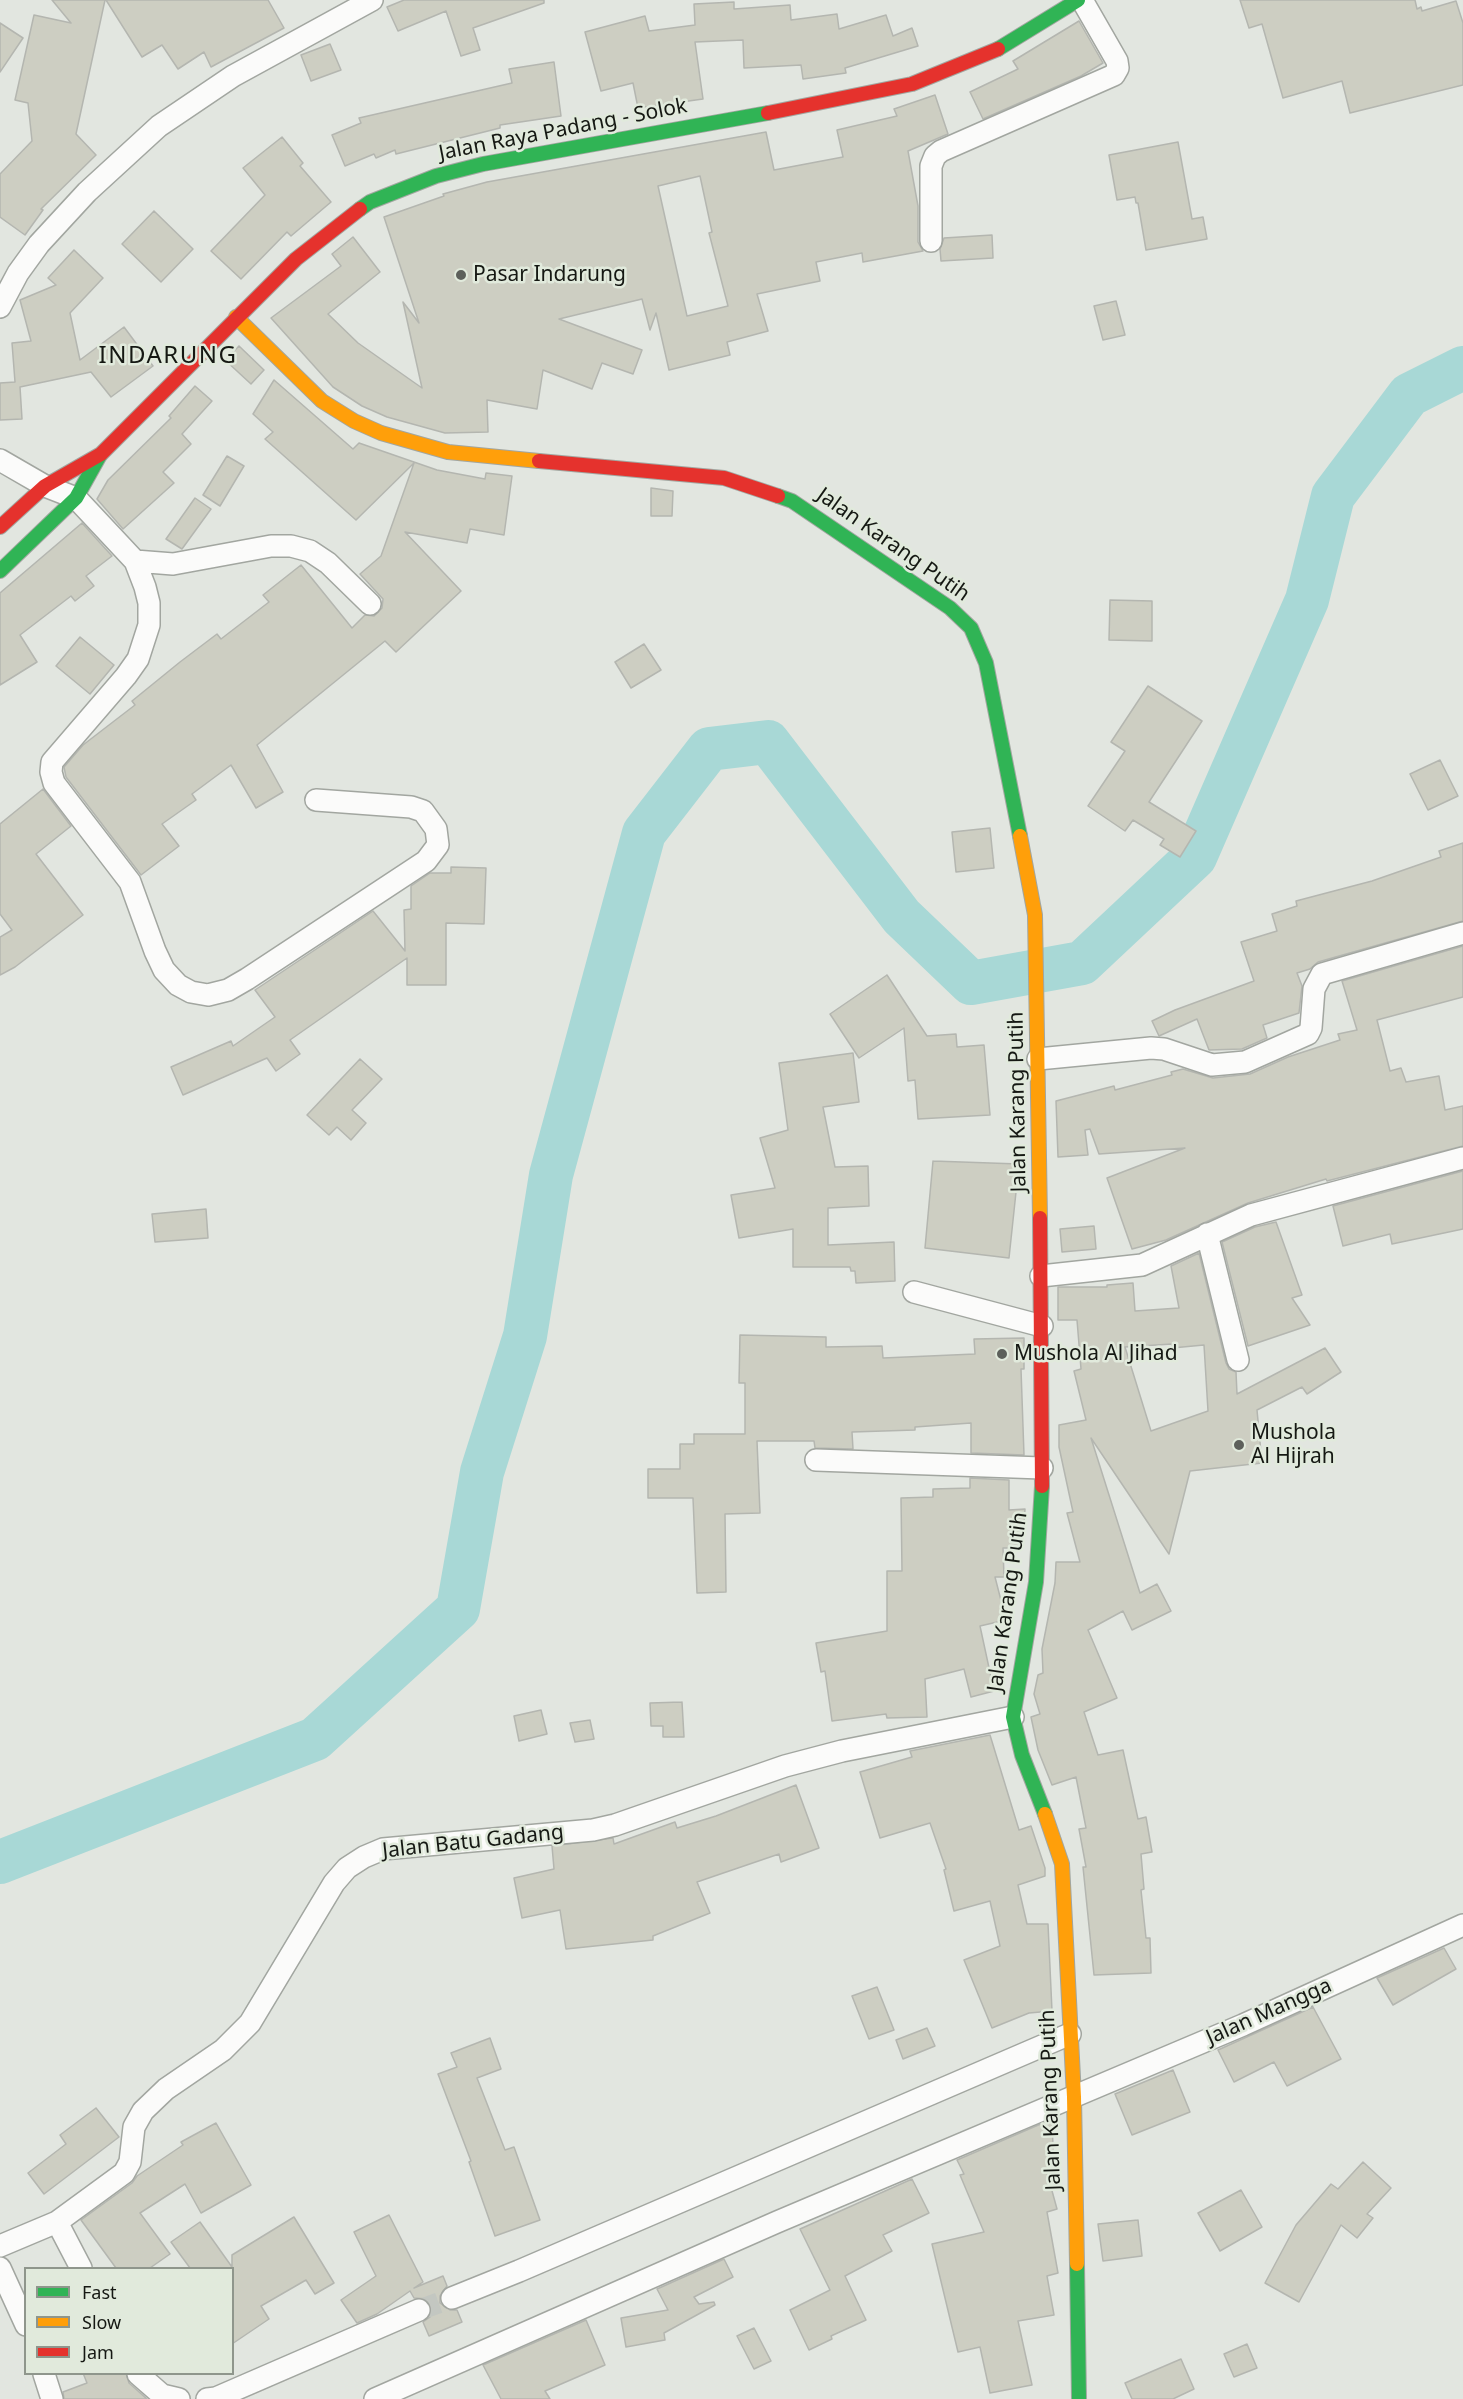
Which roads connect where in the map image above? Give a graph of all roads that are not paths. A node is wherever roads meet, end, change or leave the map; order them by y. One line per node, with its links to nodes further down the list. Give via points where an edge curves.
1 (372, 0): 4 (street, via 233,76 159,126 87,192 39,244)
2 (1080, 0): 3 (street, via 1117,61 1114,75 935,156 931,166); 5 (main road, Jalan Raya Padang - Solok, via 988,55 912,84 483,164 400,189 370,202 338,224)
3 (931, 241)
4 (0, 307)
5 (236, 317): 6 (main road, Jalan Raya Padang - Solok); 16 (main road, Jalan Karang Putih, via 322,400 381,433 448,452 702,476 759,488 792,501 950,608 971,628 986,663 1035,915)
6 (101, 454): 8 (main road); 9 (main road)
7 (0, 460): 8 (street)
8 (45, 486): 9 (street); 10 (main road)
9 (76, 498): 11 (street); 12 (main road)
10 (0, 527)
11 (135, 561): 13 (street, via 173,564 291,546 310,551 328,563); 14 (street, via 149,603 145,644 126,676 52,762 51,772 54,783 130,882 155,951 164,970 178,985 208,995 247,980 426,861 438,845 435,828 423,811)
12 (0, 569)
13 (370, 604)
14 (316, 800)
15 (1463, 933): 16 (street, via 1322,974 1314,989 1308,1034 1245,1062 1212,1065 1151,1048)
16 (1038, 1052): 19 (main road, Jalan Karang Putih)
17 (1463, 1158): 18 (street, via 1251,1215)
18 (1207, 1234): 19 (street, via 1142,1265); 22 (street)
19 (1041, 1276): 21 (main road, Jalan Karang Putih)
20 (914, 1292): 21 (street)
21 (1042, 1326): 24 (main road, Jalan Karang Putih)
22 (1238, 1360)
23 (816, 1460): 24 (street)
24 (1042, 1468): 25 (main road, Jalan Karang Putih, via 1036,1582)
25 (1013, 1717): 27 (main road, Jalan Karang Putih, via 1022,1755 1059,1849); 29 (street, Jalan Batu Gadang, via 785,1766 593,1830 383,1849 364,1857 334,1883 250,2023 223,2050 142,2111 134,2127 130,2162 124,2173)
26 (1463, 1925): 28 (street, Jalan Mangga)
27 (1070, 2034): 28 (main road, Jalan Karang Putih); 33 (street)
28 (1074, 2097): 41 (street, Jalan Mangga, via 777,2222); 42 (main road, Jalan Karang Putih)
29 (57, 2222): 30 (street, Jalan Batu Gadang); 31 (street)
30 (0, 2246)
31 (80, 2267)
32 (0, 2268): 35 (street)
33 (452, 2298)
34 (418, 2310): 40 (street)
35 (24, 2321)
36 (45, 2375): 38 (street)
37 (140, 2375): 39 (street, via 162,2395)
38 (52, 2399)
39 (179, 2399)
40 (207, 2399)
41 (375, 2399)
42 (1078, 2399)

